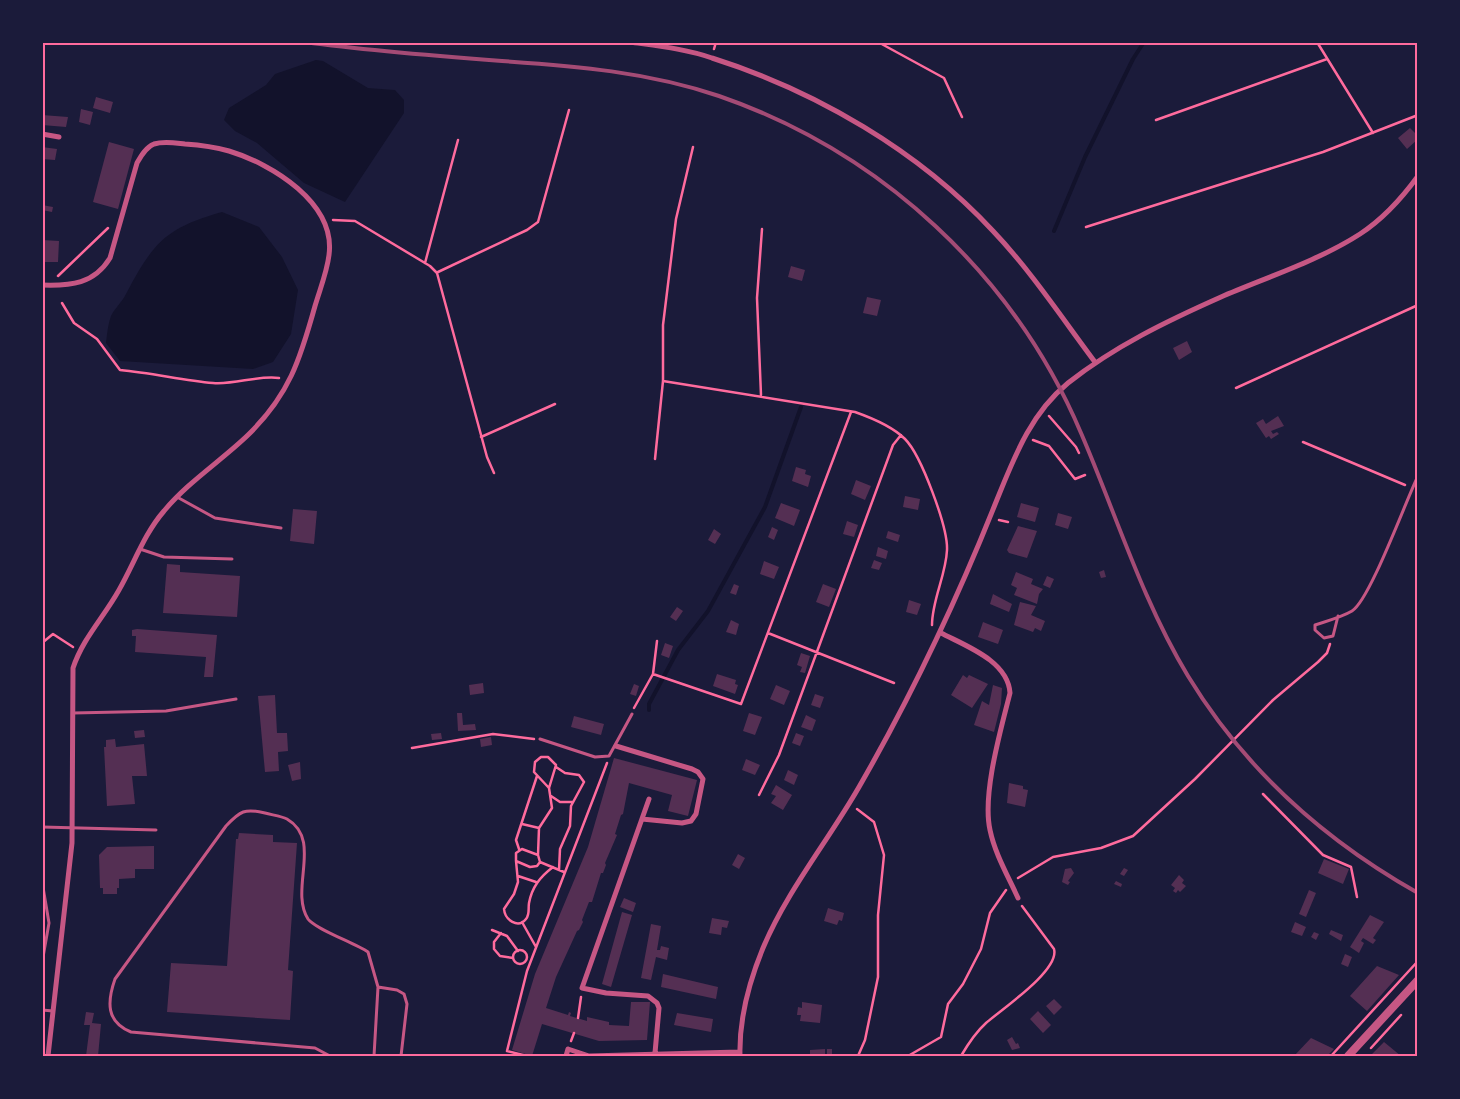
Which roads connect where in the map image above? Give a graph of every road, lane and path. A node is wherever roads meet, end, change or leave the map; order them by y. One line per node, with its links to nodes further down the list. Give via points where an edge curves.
1 (630, 42): 25 (street, via 674,48 729,64 821,105 884,141 936,180 993,231)
2 (878, 42): 7 (path, via 944,78)
3 (1316, 42): 4 (path)
4 (1327, 59): 8 (path); 9 (path)
5 (569, 110): 20 (path, via 538,222)
6 (1418, 115): 9 (path)
7 (962, 117)
8 (1156, 120)
9 (1373, 133): 17 (path, via 1258,174)
10 (42, 134): 11 (street)
11 (59, 137)
12 (458, 140): 19 (path)
13 (693, 147): 27 (path, via 676,219 663,325)
14 (1418, 176): 25 (street, via 1395,205 1361,234 1153,327)
15 (323, 219): 19 (path, via 354,220); 22 (street, via 295,187 243,156 197,145 153,144 138,163 106,265 88,281 79,284); 26 (street, via 330,255)
16 (112, 224): 21 (path)
17 (1086, 226)
18 (762, 230): 29 (path, via 757,298)
19 (425, 263): 20 (path)
20 (437, 273): 34 (path)
21 (57, 277)
22 (42, 284)
23 (62, 303): 26 (path, via 74,323 97,339 120,370 215,383 265,376)
24 (1418, 305): 28 (path)
25 (1096, 362): 51 (street, via 1055,396 1025,435)
26 (291, 379): 43 (street, via 266,417)
27 (663, 381): 29 (path); 38 (path)
28 (1236, 388)
29 (761, 396): 31 (path)
30 (556, 404): 34 (path)
31 (851, 412): 33 (path); 52 (path)
32 (1049, 416): 37 (path)
33 (901, 435): 50 (path, via 919,461 946,536 945,566); 57 (path, via 893,445)
34 (481, 437): 39 (path)
35 (1033, 440): 40 (path, via 1049,446 1075,478)
36 (1303, 442): 42 (path)
37 (1079, 453)
38 (655, 459)
39 (494, 474)
40 (1085, 475)
41 (1418, 476): 49 (lane, via 1359,605)
42 (1408, 486)
43 (177, 497): 46 (lane, via 215,518); 47 (street)
44 (999, 520): 45 (path)
45 (1008, 522)
46 (281, 528)
47 (140, 549): 48 (lane, via 164,557); 56 (street, via 118,592)
48 (232, 559)
49 (1338, 616): 53 (lane); 53 (lane, via 1316,625 1315,630 1324,638)
50 (932, 621)
51 (941, 632): 75 (street); 92 (street, via 997,666 1010,683 992,776 989,824)
52 (768, 633): 57 (path); 58 (path, via 741,704)
53 (1333, 636): 92 (path, via 1327,653 1266,707 1133,836 1101,848 1053,857)
54 (658, 642): 58 (path)
55 (42, 643): 56 (path, via 53,634)
56 (79, 651): 61 (street, via 73,668)
57 (817, 652): 59 (path); 71 (path, via 779,754)
58 (653, 674): 62 (path)
59 (894, 683)
60 (236, 699): 61 (lane, via 166,711)
61 (72, 714): 80 (street)
62 (632, 714): 64 (lane)
63 (540, 739): 65 (path, via 493,734); 66 (lane, via 595,757)
64 (616, 746): 66 (lane); 76 (street, via 692,769 703,779 692,820 682,823)
65 (412, 748)
66 (609, 756): 88 (path)
67 (556, 767): 68 (path, via 551,759 541,757 534,765); 69 (path); 74 (path, via 583,779)
68 (537, 776): 69 (path); 77 (path)
69 (549, 788): 72 (path)
70 (1263, 794): 93 (path, via 1323,855 1350,867)
71 (759, 795)
72 (551, 796): 74 (path, via 560,802); 79 (path, via 550,813)
73 (648, 800): 76 (street)
74 (573, 802): 87 (path, via 570,826 560,849)
75 (850, 803): 114 (street, via 791,896 764,947 743,1012); 121 (path, via 874,822 884,855 878,915 878,977 865,1040)
76 (642, 819): 107 (street)
77 (522, 824): 79 (path); 82 (path, via 516,840)
78 (42, 828): 80 (lane)
79 (539, 828): 83 (path)
80 (73, 830): 81 (lane); 109 (street)
81 (156, 830)
82 (519, 849)
83 (538, 855): 84 (path, via 522,849 516,853); 85 (path)
84 (516, 860): 85 (path, via 532,868); 89 (path)
85 (540, 862): 86 (path)
86 (553, 867): 87 (path); 91 (path)
87 (559, 870): 88 (path)
88 (564, 872): 98 (path)
89 (518, 876): 91 (path); 95 (path, via 517,888 505,905 504,913 513,923)
90 (42, 882): 104 (lane, via 49,923)
91 (536, 882): 95 (path, via 529,914)
92 (1011, 883): 94 (street); 122 (path, via 990,913 981,949 963,984 948,1004 941,1036)
93 (1357, 897)
94 (1018, 898): 123 (path, via 1056,955 1038,978 976,1033)
95 (522, 922): 98 (path)
96 (492, 930): 97 (path)
97 (501, 933): 99 (path, via 510,938); 100 (path, via 494,942 494,949 500,956)
98 (536, 947): 102 (path)
99 (518, 951): 100 (path); 101 (path, via 524,952)
100 (513, 958): 101 (path, via 519,964)
101 (526, 960): 102 (path)
102 (530, 962): 119 (path, via 507,1051)
103 (1418, 962): 124 (path)
104 (42, 963)
105 (1418, 980): 125 (street)
106 (378, 987): 116 (lane, via 368,952 309,919 302,900 305,844 298,829 287,818 248,810 226,826 115,979 110,994 112,1016 120,1028 131,1032 315,1048); 117 (lane); 118 (lane, via 404,994 407,1004)
107 (582, 988): 111 (path); 113 (street, via 654,999 659,1008)
108 (42, 1010): 109 (lane)
109 (53, 1011): 115 (street)
110 (1405, 1011): 112 (path)
111 (578, 1018)
112 (1370, 1050)
113 (655, 1053): 114 (street); 120 (street, via 590,1056 568,1050)
114 (739, 1054)
115 (48, 1056)
116 (330, 1056)
117 (374, 1056)
118 (401, 1056)
119 (526, 1056)
120 (566, 1056)
121 (858, 1056)
122 (908, 1056)
123 (962, 1056)
124 (1330, 1056)
125 (1348, 1056)

